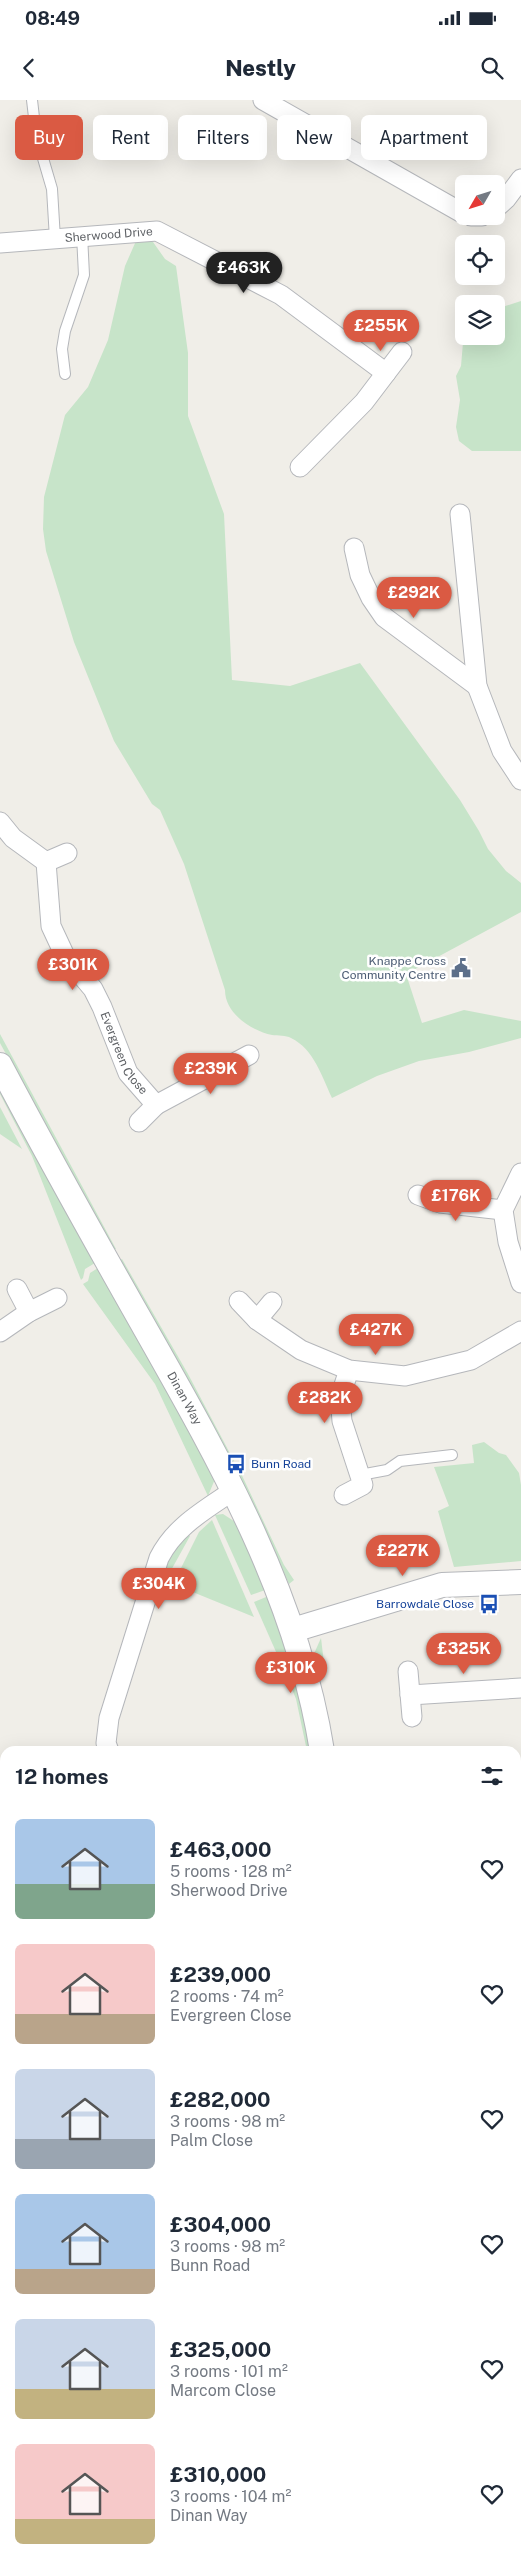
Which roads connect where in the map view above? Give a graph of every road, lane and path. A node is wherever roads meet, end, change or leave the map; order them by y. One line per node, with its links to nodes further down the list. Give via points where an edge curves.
1 (32, 100): 3 (lane)
2 (263, 100): 7 (street)
3 (34, 115)
4 (44, 160): 9 (lane, via 52,189)
5 (521, 179): 6 (street)
6 (505, 200)
7 (455, 209)
8 (82, 235): 9 (street, Sherwood Drive); 12 (street, Sherwood Drive, via 157,231 178,240 282,295); 13 (lane, via 84,275 65,331 62,349)
9 (55, 239): 10 (street, Sherwood Drive)
10 (0, 243)
11 (402, 352): 12 (street)
12 (386, 373): 14 (street, via 364,402)
13 (65, 374)
14 (300, 467)
15 (460, 514): 17 (street)
16 (354, 548): 17 (street, via 360,575 384,617)
17 (477, 686): 18 (street, via 502,751)
18 (521, 780)
19 (0, 822): 21 (street, via 13,838)
20 (67, 854): 21 (street)
21 (46, 862): 24 (street, Evergreen Close, via 51,926 65,956 93,989 128,1073)
22 (249, 1055): 24 (street, Evergreen Close)
23 (0, 1065): 41 (street, Dinan Way)
24 (156, 1105): 25 (street, Evergreen Close)
25 (139, 1122)
26 (521, 1173): 28 (street)
27 (418, 1195): 28 (street, via 440,1203)
28 (503, 1210): 29 (street, via 508,1242)
29 (521, 1284)
30 (17, 1289): 34 (street)
31 (57, 1298): 34 (street)
32 (239, 1301): 35 (street)
33 (272, 1302): 35 (street)
34 (29, 1312): 37 (street)
35 (257, 1320): 38 (street, via 301,1350)
36 (521, 1331): 38 (street, via 471,1360 405,1376)
37 (0, 1332)
38 (349, 1370): 40 (street, via 340,1397 342,1421)
39 (452, 1455): 40 (lane, via 400,1461 387,1470)
40 (360, 1475): 42 (street, via 363,1485)
41 (234, 1490): 44 (street, Dinan Way, via 269,1565); 49 (street, via 192,1518 172,1537 159,1558 109,1718)
42 (344, 1495)
43 (521, 1582): 44 (street, via 442,1585)
44 (293, 1630): 50 (street, Dinan Way, via 316,1710)
45 (408, 1671): 47 (street)
46 (521, 1688): 47 (street)
47 (410, 1695): 48 (street)
48 (412, 1717)
49 (107, 1746)
50 (321, 1746)

